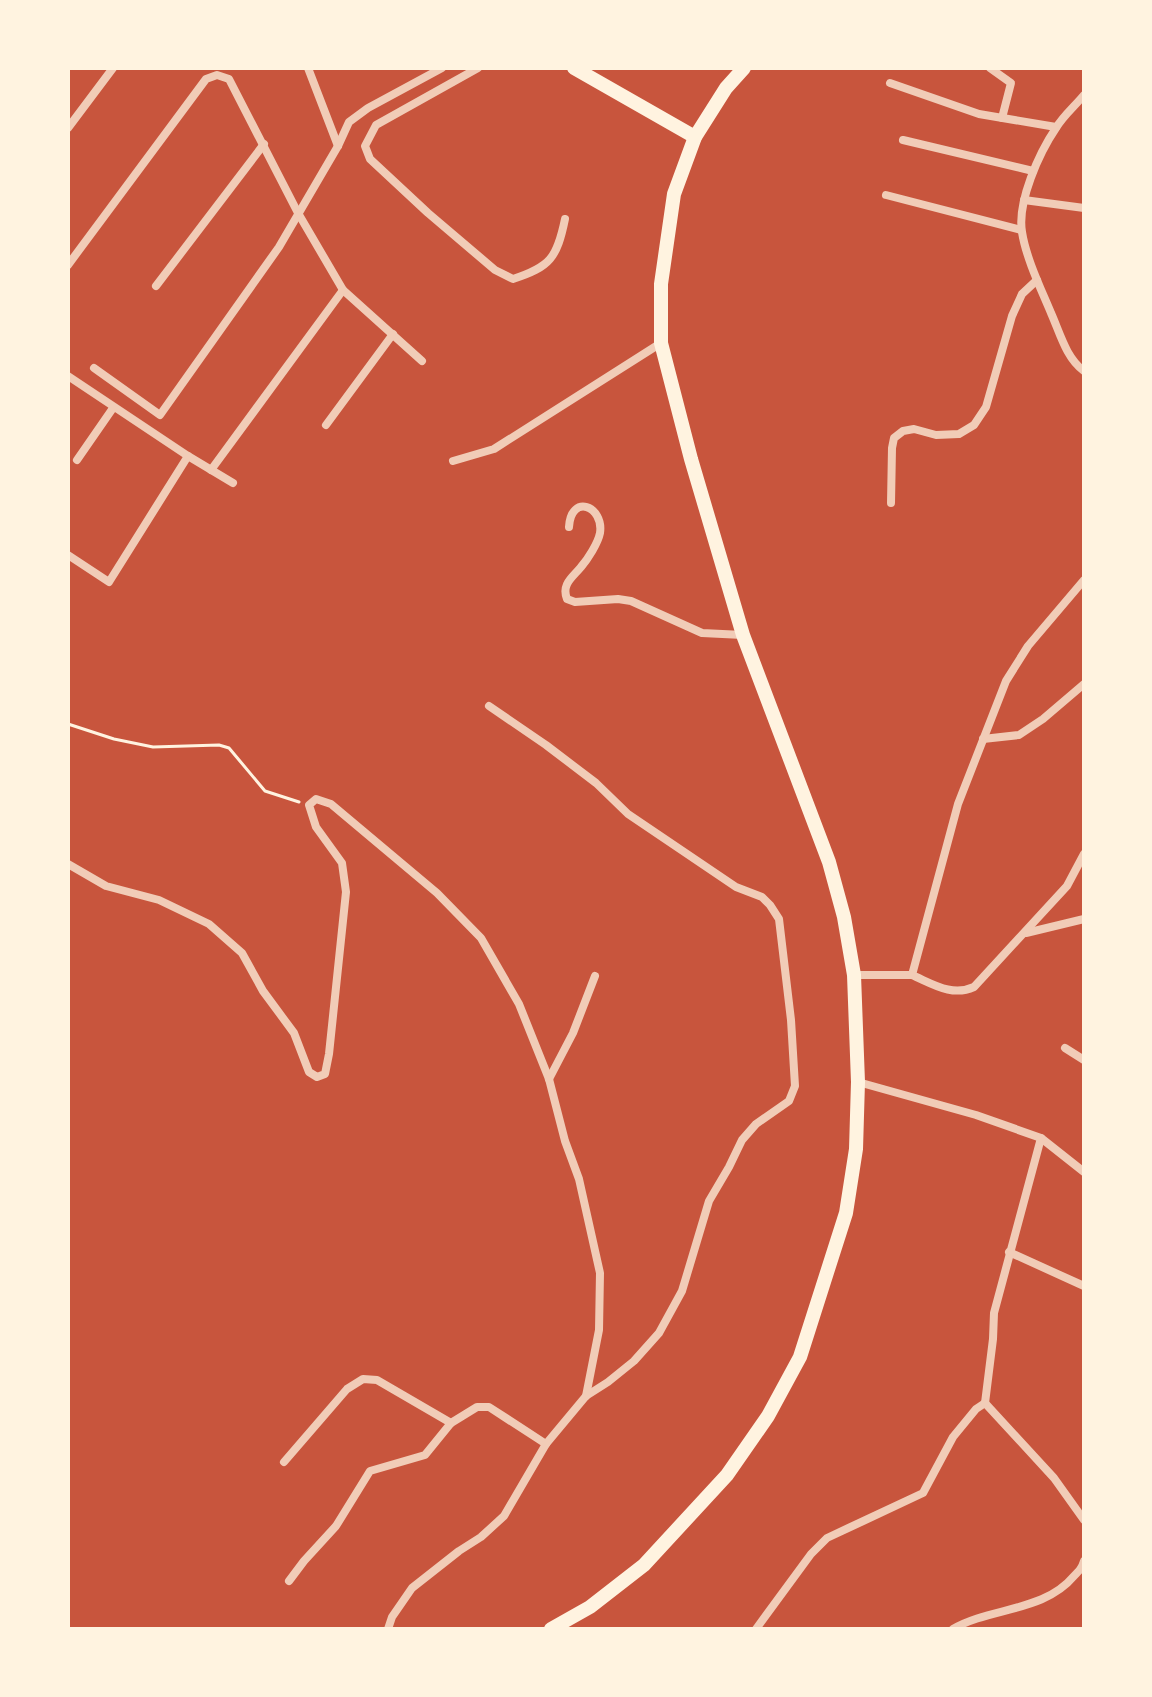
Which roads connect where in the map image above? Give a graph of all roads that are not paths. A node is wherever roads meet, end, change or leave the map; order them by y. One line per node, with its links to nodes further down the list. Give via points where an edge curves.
1 (113, 68): 12 (street)
2 (308, 68): 16 (street)
3 (442, 68): 16 (street, via 349,122)
4 (478, 68): 22 (street, via 376,125 365,146 370,159 495,270 513,279 548,263 560,244)
5 (574, 68): 13 (main road)
6 (744, 68): 13 (main road)
7 (990, 68): 10 (street, via 1011,83)
8 (890, 83): 10 (street)
9 (1084, 95): 11 (street)
10 (1002, 118): 11 (street)
11 (1056, 127): 17 (street)
12 (68, 128)
13 (695, 137): 29 (main road, via 674,194 661,284)
14 (903, 140): 17 (street)
15 (264, 144): 21 (street); 24 (street, via 229,79 206,79); 26 (street)
16 (338, 146): 21 (street)
17 (1033, 171): 19 (street)
18 (886, 195): 23 (street)
19 (1024, 200): 20 (street); 23 (street)
20 (1084, 208)
21 (298, 213): 27 (street); 31 (street, via 160,415)
22 (565, 219)
23 (1021, 230): 25 (street)
24 (68, 265)
25 (1037, 280): 32 (street, via 1069,353); 41 (street, via 1017,305 986,407 974,425 959,434 914,429 894,438)
26 (156, 286)
27 (343, 290): 28 (street); 39 (street)
28 (393, 334): 30 (street); 35 (street)
29 (661, 343): 38 (street, via 494,449); 45 (main road)
30 (422, 361)
31 (94, 368)
32 (1084, 371)
33 (68, 376): 34 (street)
34 (113, 408): 36 (street); 37 (street)
35 (326, 425)
36 (188, 456): 39 (street); 43 (street, via 109,582)
37 (77, 460)
38 (453, 461)
39 (211, 470): 40 (street)
40 (233, 483)
41 (891, 503)
42 (569, 527): 45 (street, via 574,510 591,508 600,535 565,585 567,599 631,601 702,633)
43 (68, 555)
44 (1084, 580): 48 (street, via 1028,646 1006,681)
45 (743, 635): 53 (main road, via 829,862)
46 (1084, 684): 48 (street, via 1019,735)
47 (489, 706): 64 (street, via 596,783 628,814 736,887 762,897 779,919 795,1086 789,1101 742,1140 709,1201 682,1291 659,1333 634,1361)
48 (983, 739): 54 (street, via 958,804)
49 (1084, 854): 52 (street, via 1067,886)
50 (68, 864): 58 (street, via 106,886 159,900 209,924 242,953 294,1033 309,1072 317,1077 325,1074 329,1054 346,892 342,863 316,827 309,805 316,799 331,804 437,893 481,938 519,1004)
51 (1084, 919): 52 (street)
52 (1024, 934): 54 (street, via 964,992)
53 (854, 975): 54 (street); 59 (main road)
54 (912, 975)
55 (595, 976): 58 (street)
56 (1065, 1048): 57 (street)
57 (1084, 1060)
58 (549, 1079): 64 (street, via 600,1273 599,1330)
59 (858, 1082): 60 (street); 73 (main road, via 856,1149 846,1213 800,1357 768,1416 727,1475 644,1565)
60 (1041, 1138): 61 (street); 62 (street)
61 (1084, 1172)
62 (1009, 1252): 63 (street); 65 (street, via 994,1313)
63 (1084, 1286)
64 (586, 1396): 67 (street)
65 (985, 1403): 69 (street, via 1054,1478); 74 (street, via 953,1437 923,1493 827,1538)
66 (451, 1423): 67 (street, via 477,1407 489,1407); 68 (street, via 377,1380 363,1379 347,1389); 71 (street, via 425,1455 370,1471 336,1526)
67 (546, 1444): 72 (street, via 504,1516 412,1588)
68 (284, 1462)
69 (1084, 1520)
70 (1084, 1561): 75 (street, via 1064,1588)
71 (289, 1581)
72 (388, 1629)
73 (551, 1629)
74 (756, 1629)
75 (953, 1629)

